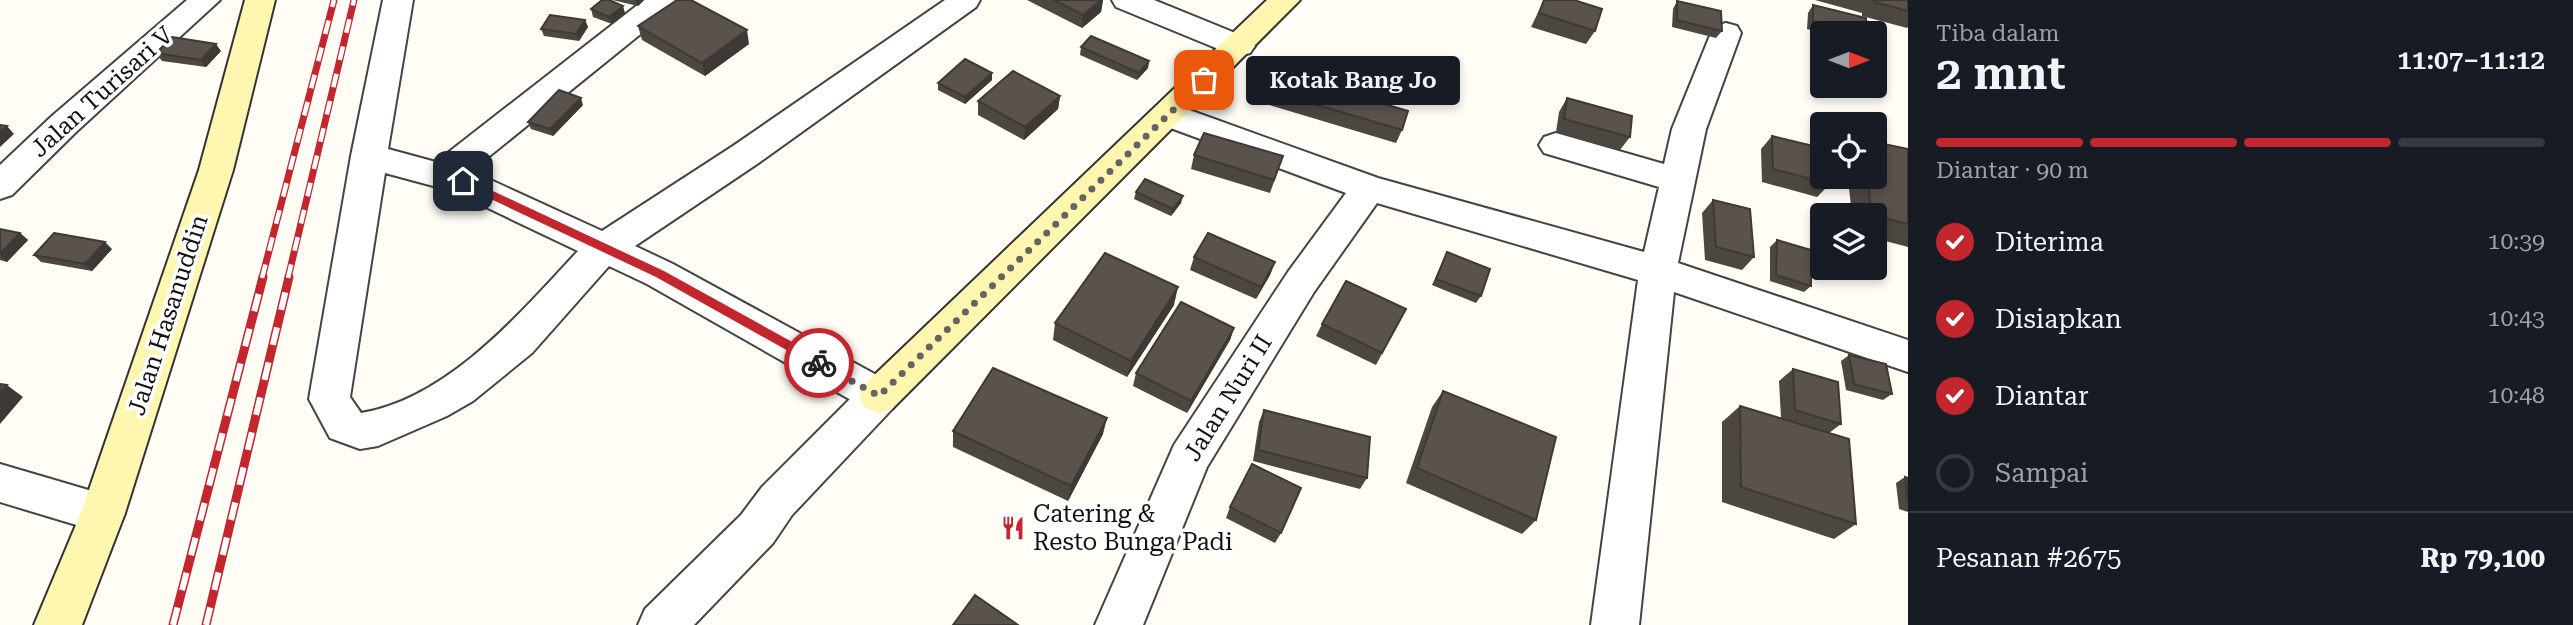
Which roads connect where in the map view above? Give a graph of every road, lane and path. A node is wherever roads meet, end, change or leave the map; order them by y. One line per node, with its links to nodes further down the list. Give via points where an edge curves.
1 (205, 0): 15 (street, Jalan Turisari V)
2 (260, 0): 23 (main road, Jalan Hasanuddin, via 216,170)
3 (398, 0): 12 (street)
4 (663, 0): 13 (street)
5 (965, 0): 17 (street, via 745,155)
6 (1127, 0): 9 (street)
7 (1285, 0): 9 (main road)
8 (1726, 33): 14 (street, via 1689,129)
9 (1239, 46): 10 (main road)
10 (1169, 115): 16 (street); 20 (main road)
11 (1556, 145): 14 (street)
12 (368, 156): 13 (street); 17 (street, via 329,399 345,425 360,431 378,428 459,389 518,342)
13 (444, 174): 17 (street)
14 (1678, 180): 18 (street)
15 (0, 186)
16 (1369, 188): 18 (street); 27 (street, Jalan Nuri II, via 1301,282 1189,458)
17 (602, 248): 20 (street, via 660,274)
18 (1658, 271): 19 (street); 28 (street)
19 (1908, 356)
20 (879, 396): 22 (street)
21 (0, 483): 23 (street)
22 (777, 501): 25 (street, via 747,520); 26 (street, via 757,529)
23 (103, 513): 24 (main road, Jalan Hasanuddin)
24 (58, 625)
25 (639, 625)
26 (662, 625)
27 (1119, 625)
28 (1615, 625)

